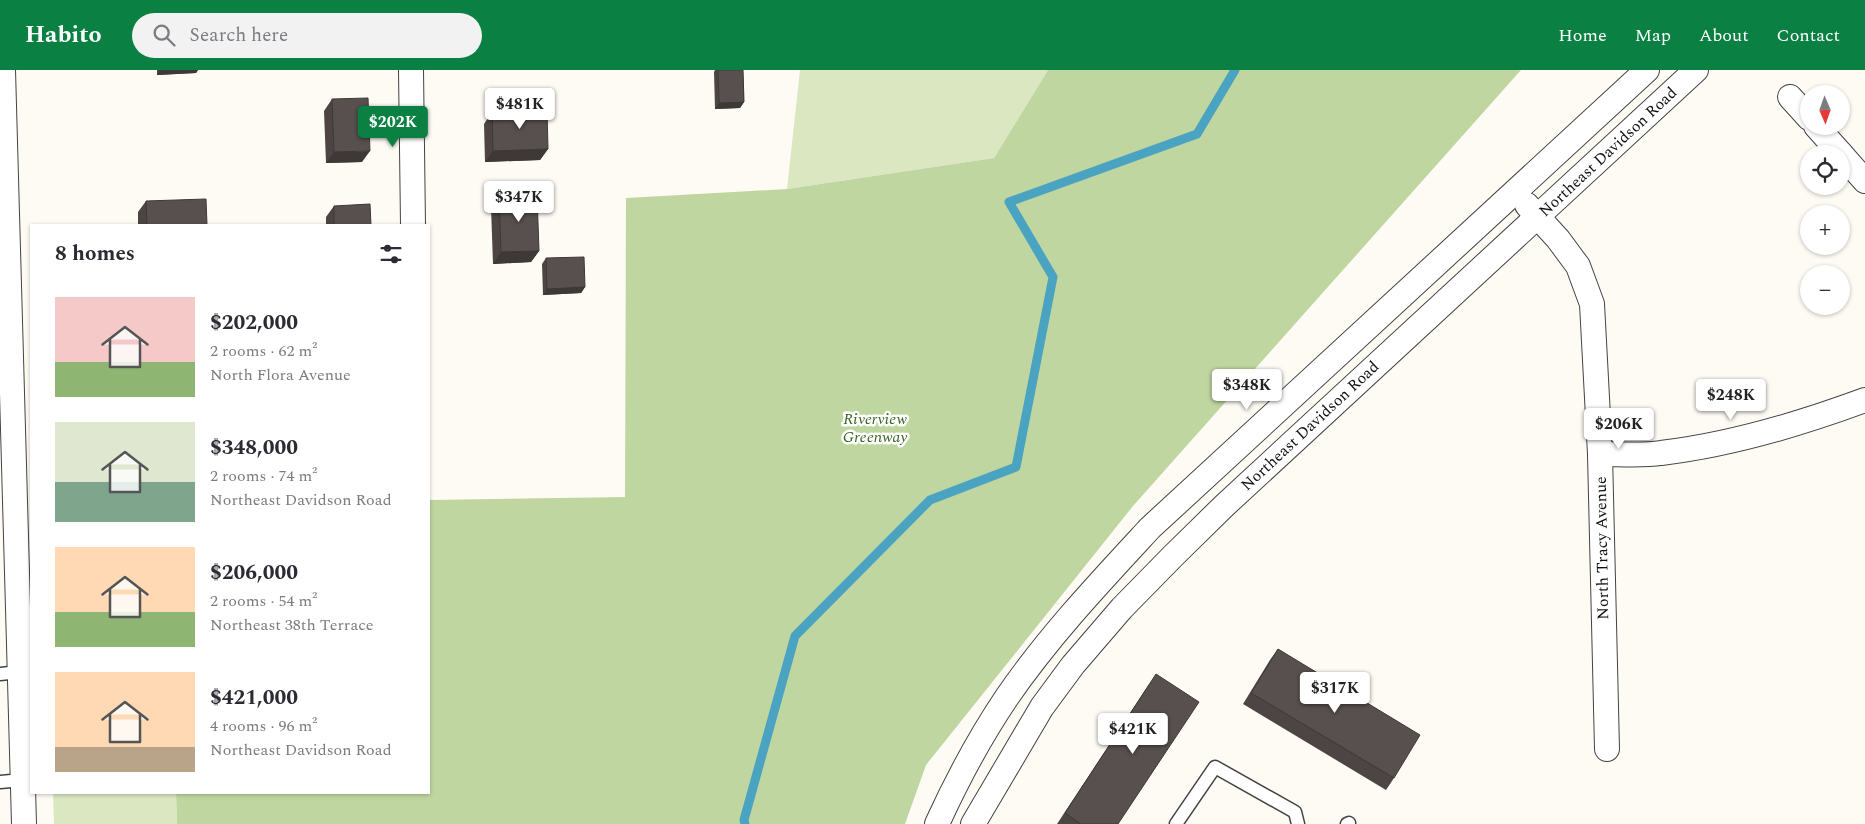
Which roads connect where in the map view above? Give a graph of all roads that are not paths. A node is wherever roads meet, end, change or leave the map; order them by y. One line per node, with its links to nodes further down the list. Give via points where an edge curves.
1 (3, 70): 16 (street)
2 (411, 70): 13 (street)
3 (1648, 70): 11 (street, Northeast Davidson Road)
4 (1696, 70): 12 (street, Northeast Davidson Road)
5 (1790, 97): 6 (street)
6 (1800, 108)
7 (1824, 135): 8 (street)
8 (1833, 145)
9 (1850, 164): 10 (street)
10 (1865, 181)
11 (1514, 192): 12 (street, North Tracy Avenue); 20 (street, Northeast Davidson Road, via 1202,478 1092,590 1007,697 972,754)
12 (1538, 216): 15 (street, North Tracy Avenue, via 1578,266 1592,304); 21 (street, Northeast Davidson Road, via 1225,504 1122,608 1073,665 1042,708)
13 (414, 224)
14 (1865, 400): 15 (street, via 1715,446 1659,454)
15 (1600, 454): 17 (street, North Tracy Avenue)
16 (10, 673): 18 (street)
17 (1607, 749)
18 (11, 781): 19 (street)
19 (24, 824)
20 (937, 824)
21 (973, 824)
22 (1176, 824): 23 (lane, via 1215,767 1295,812)
23 (1298, 824)

